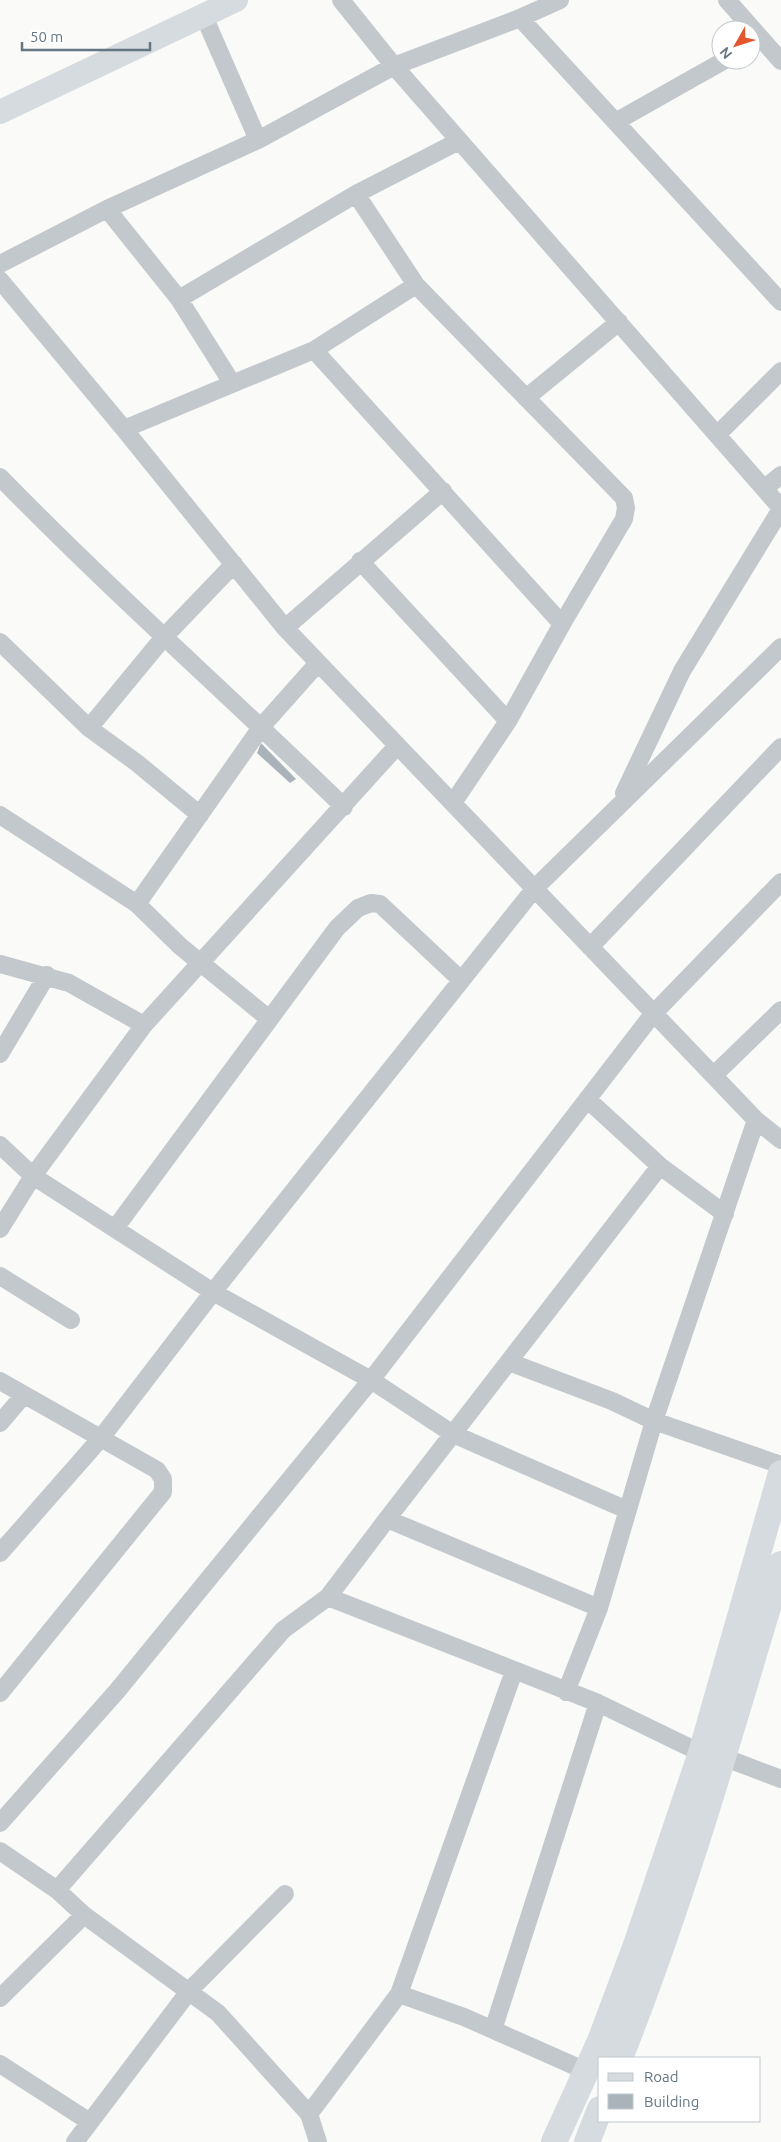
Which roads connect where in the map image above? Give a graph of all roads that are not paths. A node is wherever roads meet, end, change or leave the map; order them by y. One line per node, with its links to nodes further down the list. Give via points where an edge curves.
1 (236, 0): 5 (street)
2 (341, 0): 10 (street)
3 (560, 0): 6 (street)
4 (727, 0): 7 (street)
5 (203, 14): 12 (street); 14 (street)
6 (520, 18): 10 (street); 13 (street)
7 (741, 20)
8 (761, 46): 9 (street)
9 (781, 61)
10 (394, 66): 14 (street); 15 (street)
11 (711, 68): 13 (street)
12 (0, 112)
13 (617, 121): 22 (street)
14 (258, 140): 17 (street)
15 (459, 141): 16 (street); 23 (street)
16 (356, 194): 20 (street); 21 (street)
17 (107, 209): 18 (street); 21 (street)
18 (0, 264)
19 (0, 280): 28 (street)
20 (416, 285): 24 (street); 27 (street)
21 (179, 299): 26 (street)
22 (781, 302)
23 (619, 322): 27 (street); 29 (street)
24 (314, 350): 26 (street); 33 (street)
25 (781, 371): 29 (street)
26 (232, 383): 28 (street)
27 (526, 398): 37 (street, via 615,487 624,498 626,508 624,519)
28 (124, 429): 36 (street)
29 (717, 435): 32 (street)
30 (781, 475): 32 (street)
31 (0, 477): 39 (street)
32 (765, 488): 34 (street)
33 (443, 491): 35 (street); 37 (street)
34 (781, 509): 49 (street, via 682,671)
35 (360, 561): 38 (street); 43 (street)
36 (234, 564): 38 (street); 39 (street)
37 (562, 624): 43 (street)
38 (285, 628): 42 (street)
39 (164, 637): 44 (street); 45 (street)
40 (0, 642): 45 (street)
41 (781, 647): 49 (street)
42 (318, 663): 44 (street); 46 (street)
43 (508, 721): 48 (street)
44 (262, 726): 50 (street); 52 (street)
45 (89, 728): 52 (street)
46 (397, 746): 48 (street); 50 (street)
47 (781, 747): 56 (street)
48 (453, 803): 54 (street)
49 (619, 804): 54 (street)
50 (344, 807): 57 (street)
51 (0, 815): 55 (street)
52 (200, 815): 55 (street)
53 (781, 882): 62 (street)
54 (535, 888): 56 (street); 60 (street)
55 (137, 904): 57 (street)
56 (590, 947): 62 (street)
57 (200, 961): 63 (street); 64 (street)
58 (0, 964): 59 (street)
59 (47, 975): 64 (street, via 69,983); 65 (street)
60 (461, 980): 63 (street, via 390,910 371,903 358,908 337,928); 77 (street)
61 (781, 1010): 66 (street)
62 (653, 1014): 66 (street); 67 (street)
63 (268, 1018): 74 (street)
64 (144, 1025): 72 (street)
65 (0, 1054)
66 (714, 1075): 68 (street)
67 (587, 1099): 71 (street); 81 (street)
68 (756, 1120): 69 (street); 73 (street)
69 (780, 1137)
70 (0, 1145): 72 (street)
71 (660, 1166): 73 (street); 79 (street)
72 (33, 1176): 74 (street); 75 (street)
73 (725, 1214): 83 (street)
74 (116, 1227): 77 (street)
75 (0, 1228)
76 (0, 1276): 78 (street)
77 (213, 1292): 81 (street); 86 (street)
78 (71, 1320)
79 (509, 1362): 83 (street); 85 (street)
80 (0, 1380): 82 (street)
81 (370, 1380): 85 (street); 101 (street, via 117,1691)
82 (24, 1395): 84 (street); 86 (street)
83 (654, 1420): 87 (street); 89 (street)
84 (0, 1423)
85 (453, 1434): 89 (street); 90 (street)
86 (101, 1438): 91 (street); 97 (street, via 157,1470 163,1479 163,1492)
87 (781, 1465)
88 (781, 1473): 99 (main road)
89 (627, 1510): 94 (street)
90 (386, 1519): 93 (street); 94 (street)
91 (0, 1553)
92 (781, 1564): 99 (main road)
93 (328, 1597): 95 (street); 103 (street, via 283,1630)
94 (599, 1608): 96 (street)
95 (514, 1671): 96 (street); 107 (street)
96 (566, 1692): 98 (street)
97 (0, 1693)
98 (598, 1703): 99 (street); 109 (street)
99 (712, 1755): 100 (street); 110 (main road, via 636,2017); 112 (main road)
100 (781, 1779)
101 (0, 1824)
102 (0, 1851): 103 (street)
103 (57, 1890): 105 (street)
104 (285, 1894): 106 (street)
105 (84, 1915): 106 (street); 108 (street)
106 (190, 1990): 113 (street, via 218,2013); 115 (street)
107 (399, 1994): 109 (street); 113 (street)
108 (0, 1998)
109 (492, 2030): 112 (street)
110 (620, 2057)
111 (0, 2064): 115 (street)
112 (586, 2071): 118 (main road)
113 (309, 2114): 117 (street)
114 (598, 2114): 119 (main road)
115 (90, 2122): 116 (street)
116 (75, 2142)
117 (318, 2142)
118 (554, 2142)
119 (587, 2142)

